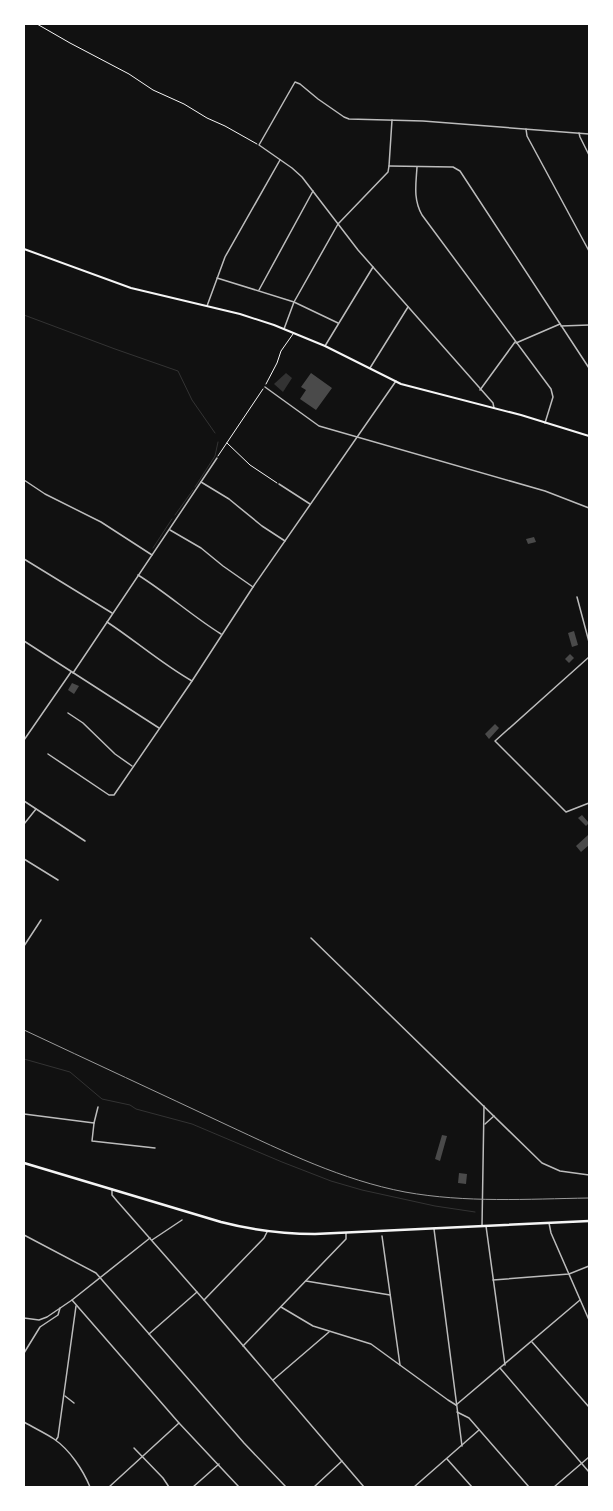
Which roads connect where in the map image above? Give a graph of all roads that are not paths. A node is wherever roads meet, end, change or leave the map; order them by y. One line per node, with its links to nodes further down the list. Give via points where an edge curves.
1 (392, 120): 2 (street); 6 (street, via 346,118 295,82 259,146); 7 (street)
2 (526, 129): 3 (street); 12 (street, via 527,136)
3 (579, 133): 4 (street); 5 (street)
4 (589, 134)
5 (589, 155)
6 (280, 160): 9 (street, via 298,172); 14 (street, via 225,258)
7 (389, 166): 8 (street); 10 (street, via 385,176)
8 (417, 166): 20 (street, via 453,167 460,171); 23 (street, via 416,205)
9 (313, 191): 10 (street); 15 (street)
10 (338, 224): 13 (street); 16 (street)
11 (24, 249): 17 (main road, via 131,288)
12 (589, 251)
13 (373, 267): 18 (street); 19 (street)
14 (217, 278): 15 (street); 17 (street)
15 (259, 290): 16 (street)
16 (294, 302): 19 (street); 22 (street)
17 (206, 306): 22 (main road, via 252,317)
18 (408, 307): 25 (street); 29 (street)
19 (338, 323): 24 (street)
20 (560, 325): 21 (street); 23 (street); 26 (street)
21 (589, 325)
22 (284, 329): 24 (main road)
23 (516, 342): 29 (street); 31 (street, via 552,392)
24 (325, 346): 25 (main road)
25 (370, 368): 27 (main road)
26 (589, 368)
27 (396, 382): 30 (main road); 33 (street)
28 (265, 387): 33 (street, via 319,426)
29 (480, 390): 30 (street, via 493,403)
30 (494, 408): 31 (main road)
31 (544, 423): 32 (main road)
32 (589, 436)
33 (356, 437): 38 (street); 39 (street, via 545,491)
34 (217, 458): 36 (street)
35 (24, 480): 42 (street, via 45,494 101,522)
36 (201, 482): 40 (street); 41 (street, via 229,499)
37 (279, 484): 38 (street)
38 (310, 504): 41 (street)
39 (589, 508)
40 (170, 530): 42 (street); 45 (street, via 202,548)
41 (285, 541): 45 (street)
42 (152, 555): 44 (street)
43 (24, 559): 47 (street)
44 (138, 575): 47 (street); 49 (street)
45 (253, 587): 49 (street)
46 (577, 597): 51 (street)
47 (112, 613): 48 (street)
48 (107, 622): 53 (street); 54 (street)
49 (222, 634): 54 (street)
50 (24, 641): 53 (street)
51 (589, 642)
52 (589, 658): 61 (street, via 495,741 566,812)
53 (72, 672): 56 (street); 57 (street)
54 (192, 681): 56 (street)
55 (68, 713): 59 (street, via 83,723 115,754)
56 (159, 728): 59 (street)
57 (24, 740)
58 (48, 754): 59 (street, via 109,795 113,795)
59 (133, 766)
60 (24, 801): 62 (street)
61 (589, 803)
62 (36, 809): 63 (street); 64 (street)
63 (24, 824)
64 (85, 841)
65 (24, 859): 66 (street)
66 (58, 880)
67 (41, 920): 69 (street)
68 (311, 938): 70 (street)
69 (24, 946)
70 (484, 1106): 73 (street); 75 (street)
71 (98, 1107): 74 (street)
72 (24, 1114): 74 (street)
73 (494, 1116): 75 (street); 78 (street, via 542,1163 560,1171)
74 (94, 1123): 76 (street, via 92,1141)
75 (484, 1124): 83 (street)
76 (156, 1148)
77 (24, 1163): 79 (main road)
78 (589, 1175)
79 (112, 1189): 86 (main road, via 221,1222); 90 (street, via 114,1198)
80 (182, 1220): 91 (street)
81 (589, 1221): 82 (main road)
82 (549, 1223): 84 (main road); 93 (street)
83 (482, 1226): 84 (main road); 85 (main road)
84 (486, 1226): 95 (street)
85 (434, 1229): 87 (main road); 118 (street)
86 (267, 1232): 87 (main road); 100 (street)
87 (346, 1233): 96 (street, via 346,1239)
88 (24, 1235): 94 (street)
89 (382, 1236): 98 (street)
90 (150, 1238): 91 (street); 94 (street)
91 (152, 1240): 97 (street)
92 (589, 1266): 93 (street)
93 (569, 1274): 95 (street); 101 (street)
94 (100, 1277): 99 (street); 108 (street)
95 (493, 1280): 113 (street)
96 (306, 1281): 98 (street); 103 (street)
97 (197, 1292): 100 (street); 108 (street)
98 (390, 1295): 112 (street)
99 (72, 1300): 102 (street); 104 (street)
100 (204, 1300): 110 (street)
101 (580, 1300): 106 (street); 109 (street)
102 (76, 1306): 116 (street); 122 (street)
103 (281, 1307): 107 (street, via 309,1324); 110 (street)
104 (60, 1308): 105 (street, via 42,1319); 111 (street, via 58,1315 40,1327)
105 (24, 1318)
106 (589, 1320)
107 (330, 1331): 112 (street, via 371,1344); 115 (street)
108 (149, 1334): 140 (street)
109 (532, 1342): 113 (street); 119 (street)
110 (243, 1346): 115 (street)
111 (24, 1353)
112 (400, 1365): 118 (street)
113 (505, 1365): 114 (street)
114 (500, 1368): 118 (street); 131 (street)
115 (273, 1380): 130 (street)
116 (64, 1396): 117 (street); 124 (street)
117 (74, 1403)
118 (456, 1405): 120 (street)
119 (589, 1407)
120 (457, 1412): 123 (street, via 467,1417); 125 (street)
121 (24, 1422): 124 (street)
122 (179, 1423): 128 (street); 132 (street)
123 (479, 1430): 125 (street); 145 (street)
124 (56, 1440): 135 (street, via 84,1473)
125 (462, 1446): 129 (street)
126 (134, 1448): 128 (street)
127 (589, 1456): 131 (street)
128 (143, 1457): 136 (street); 137 (street)
129 (447, 1459): 134 (street); 144 (street)
130 (342, 1461): 141 (street); 142 (street)
131 (581, 1463): 133 (street); 146 (street)
132 (218, 1464): 138 (street); 139 (street)
133 (589, 1472)
134 (417, 1486): 143 (street)
135 (90, 1487)
136 (109, 1487)
137 (169, 1487)
138 (194, 1487)
139 (239, 1487)
140 (286, 1487)
141 (314, 1487)
142 (364, 1487)
143 (414, 1487)
144 (472, 1487)
145 (529, 1487)
146 (554, 1487)

